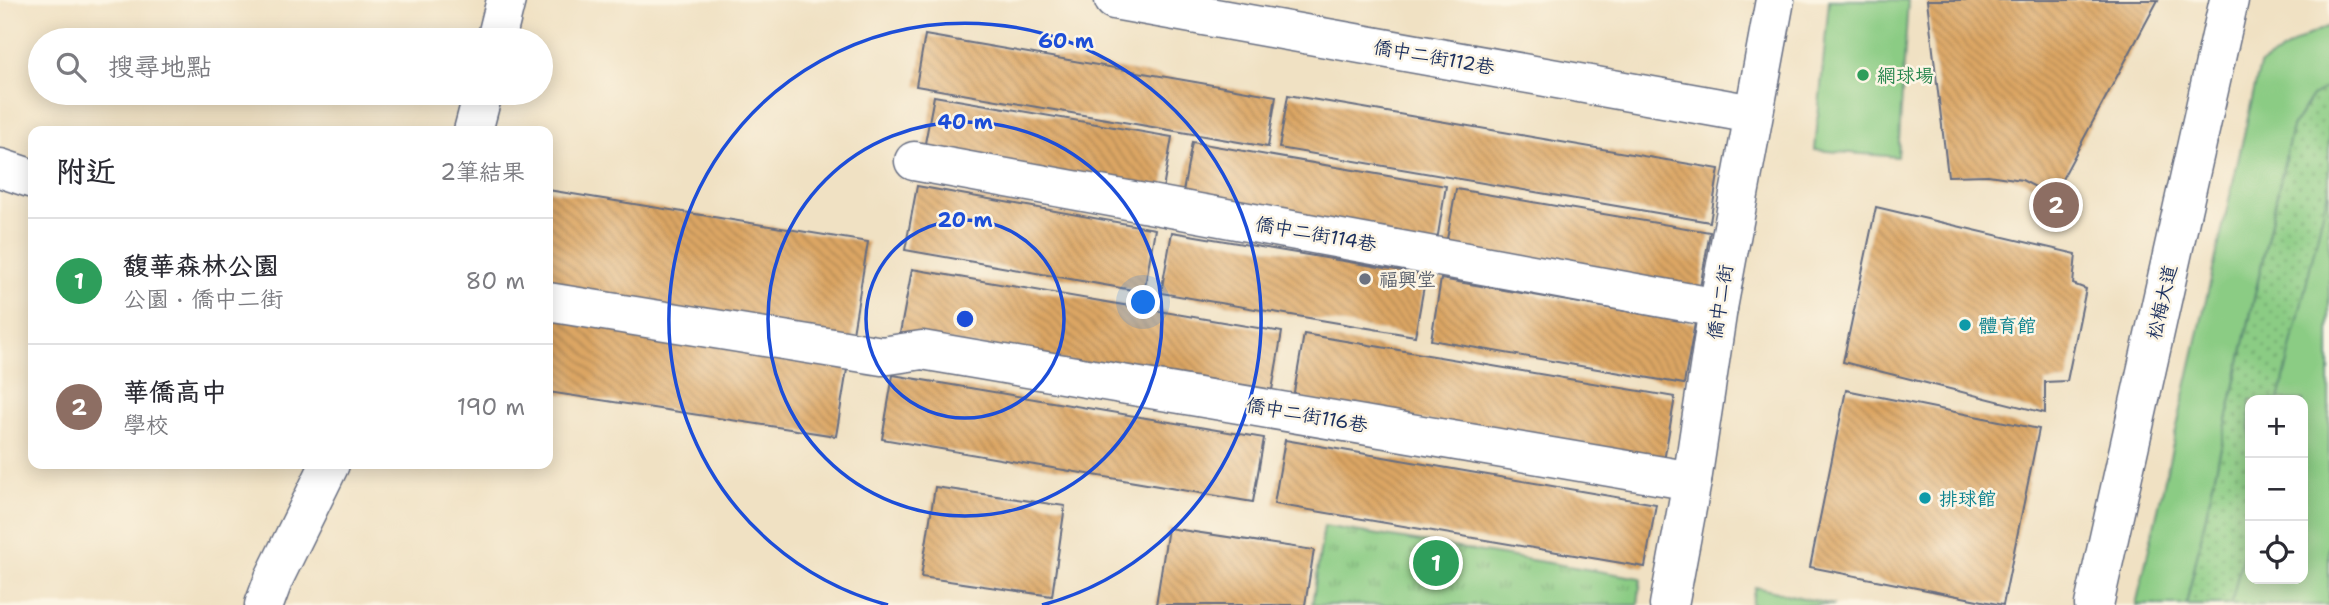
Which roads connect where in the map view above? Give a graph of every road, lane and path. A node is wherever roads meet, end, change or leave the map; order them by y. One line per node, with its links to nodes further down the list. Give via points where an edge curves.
1 (506, 0): 5 (street)
2 (1114, 0): 7 (street, 僑中二街112巷)
3 (1775, 0): 7 (street, 僑中二街)
4 (2229, 0): 18 (street, 松梅大道)
5 (499, 28)
6 (480, 105): 8 (street)
7 (1754, 114): 13 (street, 僑中二街)
8 (475, 126)
9 (914, 161): 13 (street, 僑中二街114巷)
10 (0, 168): 11 (street)
11 (28, 178)
12 (553, 303): 15 (street, 僑中二街116巷, via 881,356 922,350)
13 (1718, 307): 15 (street, 僑中二街)
14 (328, 469): 16 (street)
15 (1692, 481): 17 (street, 僑中二街)
16 (264, 605)
17 (1669, 605)
18 (2094, 605)

